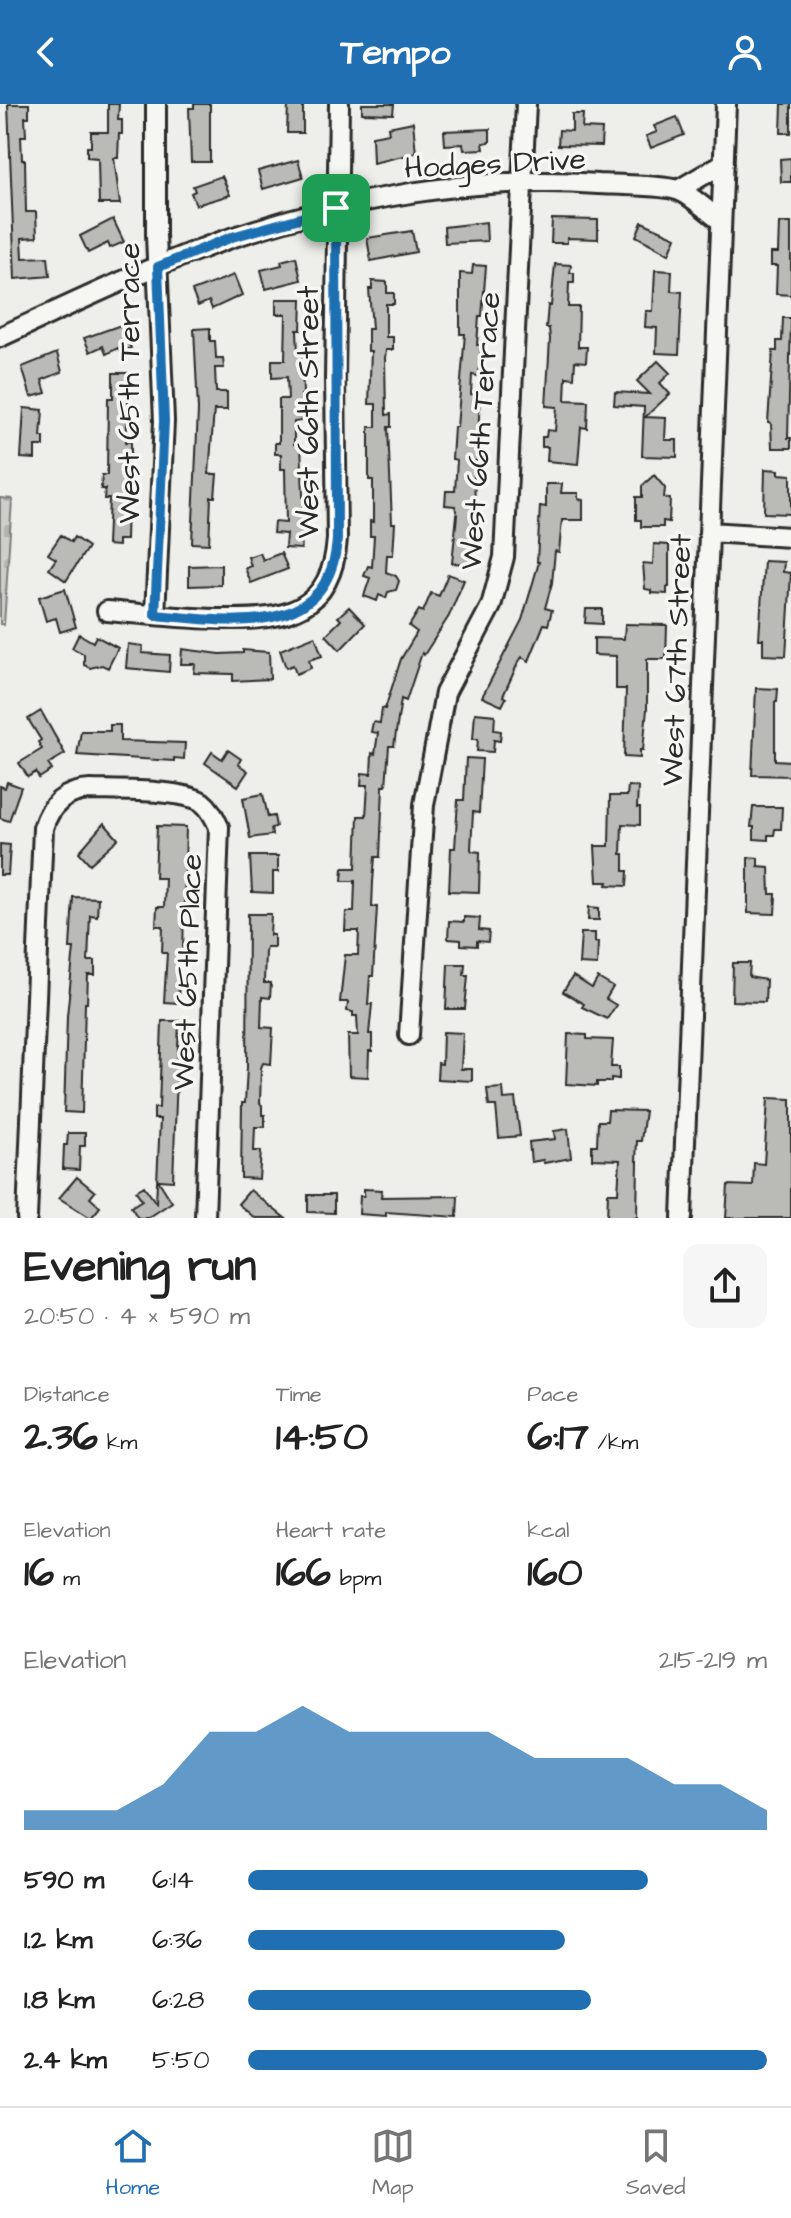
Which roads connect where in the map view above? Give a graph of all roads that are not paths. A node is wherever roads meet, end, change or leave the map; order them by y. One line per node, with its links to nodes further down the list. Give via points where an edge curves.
1 (156, 104): 10 (street, West 65th Terrace)
2 (339, 104): 8 (street, West 66th Street)
3 (526, 104): 6 (street, West 66th Terrace)
4 (726, 104): 5 (street, West 67th Street)
5 (724, 163): 7 (street); 9 (street, West 67th Street)
6 (522, 183): 7 (street, Hodges Drive); 8 (street, Hodges Drive, via 449,188); 16 (street, West 66th Terrace, via 504,557 491,606 445,693 424,805)
7 (678, 190): 9 (street)
8 (336, 208): 10 (street, Hodges Drive, via 232,237); 15 (street, West 66th Street, via 337,539 328,579 306,605 274,618)
9 (721, 221): 12 (street, West 67th Street)
10 (158, 267): 11 (street, Hodges Drive); 15 (street, West 65th Terrace, via 164,421)
11 (0, 337)
12 (709, 532): 13 (street); 19 (street, West 67th Street)
13 (791, 537)
14 (107, 611): 15 (street)
15 (155, 615)
16 (409, 1035)
17 (27, 1218): 18 (street, West 65th Place, via 43,828 56,802 76,791 182,795 201,802 219,827)
18 (205, 1218)
19 (682, 1218)

